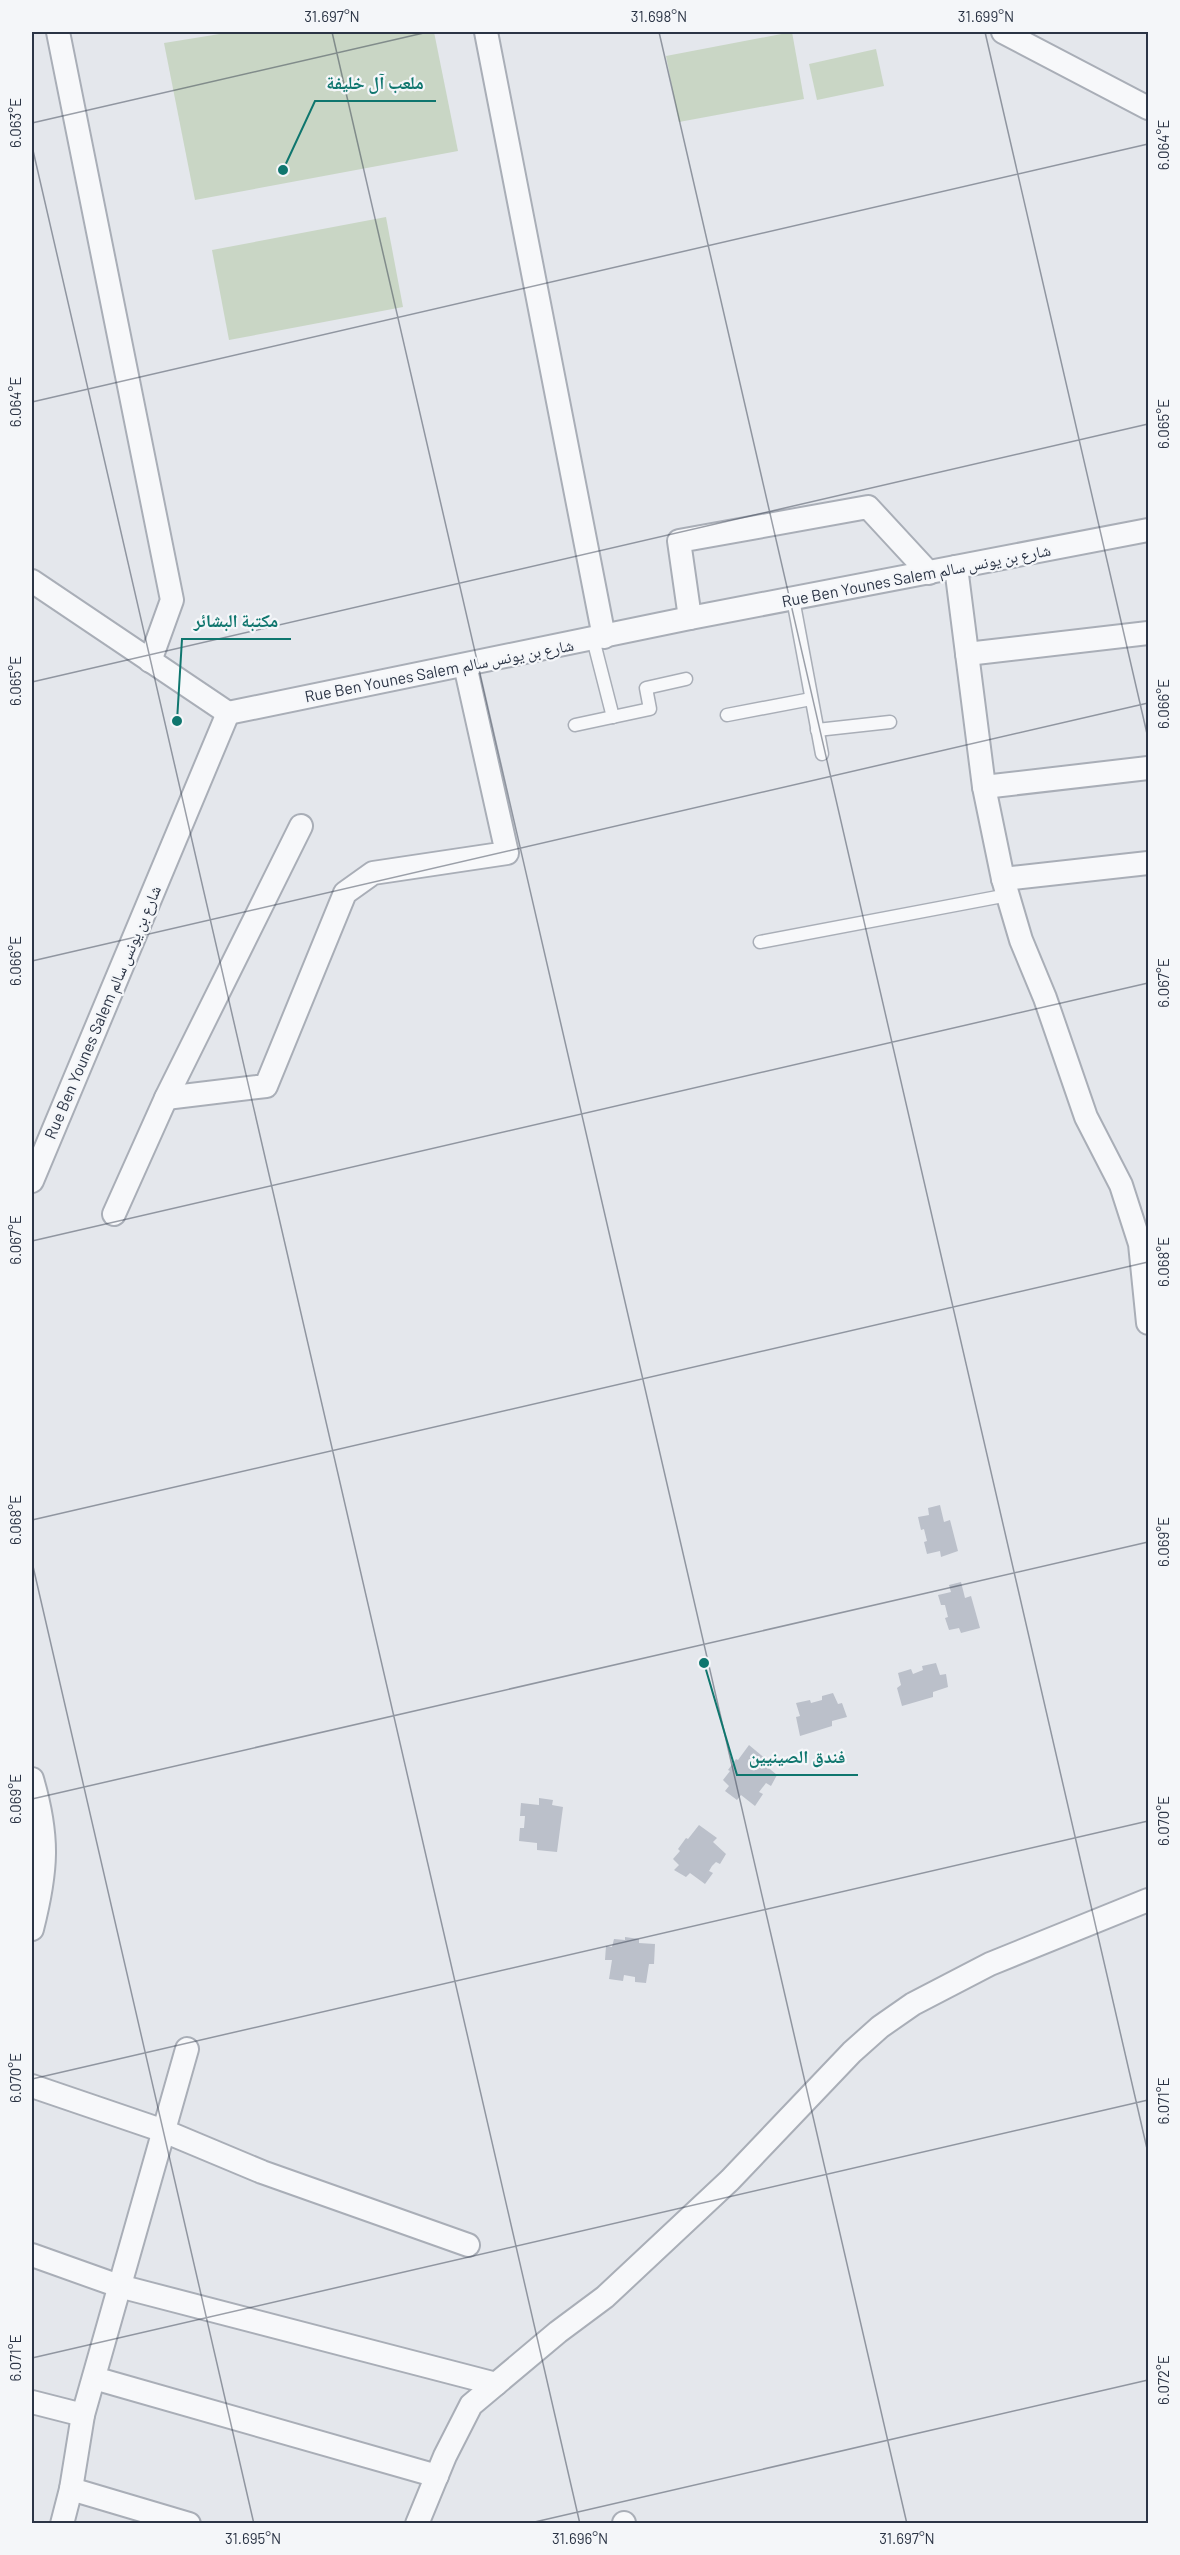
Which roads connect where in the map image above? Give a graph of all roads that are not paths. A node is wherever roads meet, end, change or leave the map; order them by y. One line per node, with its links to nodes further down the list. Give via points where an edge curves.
1 (58, 32): 14 (street, via 172,600)
2 (486, 32): 12 (street)
3 (1003, 32): 4 (street)
4 (1149, 108)
5 (1149, 530): 6 (street, Rue Ben Younes Salem شارع بن يونس سالم)
6 (956, 567): 7 (street, Rue Ben Younes Salem شارع بن يونس سالم); 13 (street)
7 (929, 573): 9 (street, Rue Ben Younes Salem شارع بن يونس سالم); 10 (street, via 868,507 679,541)
8 (32, 581): 14 (street)
9 (794, 599): 10 (street, Rue Ben Younes Salem شارع بن يونس سالم); 17 (lane)
10 (690, 618): 12 (street, Rue Ben Younes Salem شارع بن يونس سالم)
11 (1149, 633): 13 (street)
12 (599, 638): 15 (street, Rue Ben Younes Salem شارع بن يونس سالم); 20 (lane)
13 (968, 654): 26 (street)
14 (150, 661): 18 (street)
15 (465, 664): 18 (street, Rue Ben Younes Salem شارع بن يونس سالم); 31 (street, via 507,853 373,873 345,893 266,1086)
16 (686, 679): 20 (lane, via 646,687 650,709)
17 (811, 699): 19 (lane); 23 (lane)
18 (228, 713): 32 (street, Rue Ben Younes Salem شارع بن يونس سالم)
19 (727, 715)
20 (613, 717): 22 (lane)
21 (890, 722): 23 (lane)
22 (575, 725)
23 (817, 729): 24 (lane)
24 (822, 754)
25 (1149, 768): 26 (street)
26 (984, 787): 29 (street)
27 (301, 826): 31 (street)
28 (1149, 863): 29 (street)
29 (1005, 887): 30 (lane); 34 (street, via 1086,1117 1121,1185 1140,1244)
30 (760, 942)
31 (166, 1098): 33 (street)
32 (32, 1181)
33 (114, 1214)
34 (1149, 1323)
35 (32, 1779): 37 (street, via 46,1850)
36 (1149, 1900): 45 (street, via 990,1964 913,2004 880,2027 730,2180 605,2297)
37 (32, 1929)
38 (187, 2049): 40 (street)
39 (32, 2086): 40 (street)
40 (164, 2131): 41 (street, via 262,2172); 43 (street)
41 (468, 2245)
42 (32, 2255): 43 (street)
43 (119, 2286): 44 (street); 45 (street)
44 (94, 2378): 47 (street); 48 (street)
45 (496, 2384): 48 (street, via 471,2405)
46 (32, 2402): 47 (street)
47 (83, 2415): 49 (street)
48 (437, 2476): 52 (street)
49 (71, 2488): 50 (street); 51 (street)
50 (62, 2523)
51 (189, 2523)
52 (417, 2523)

